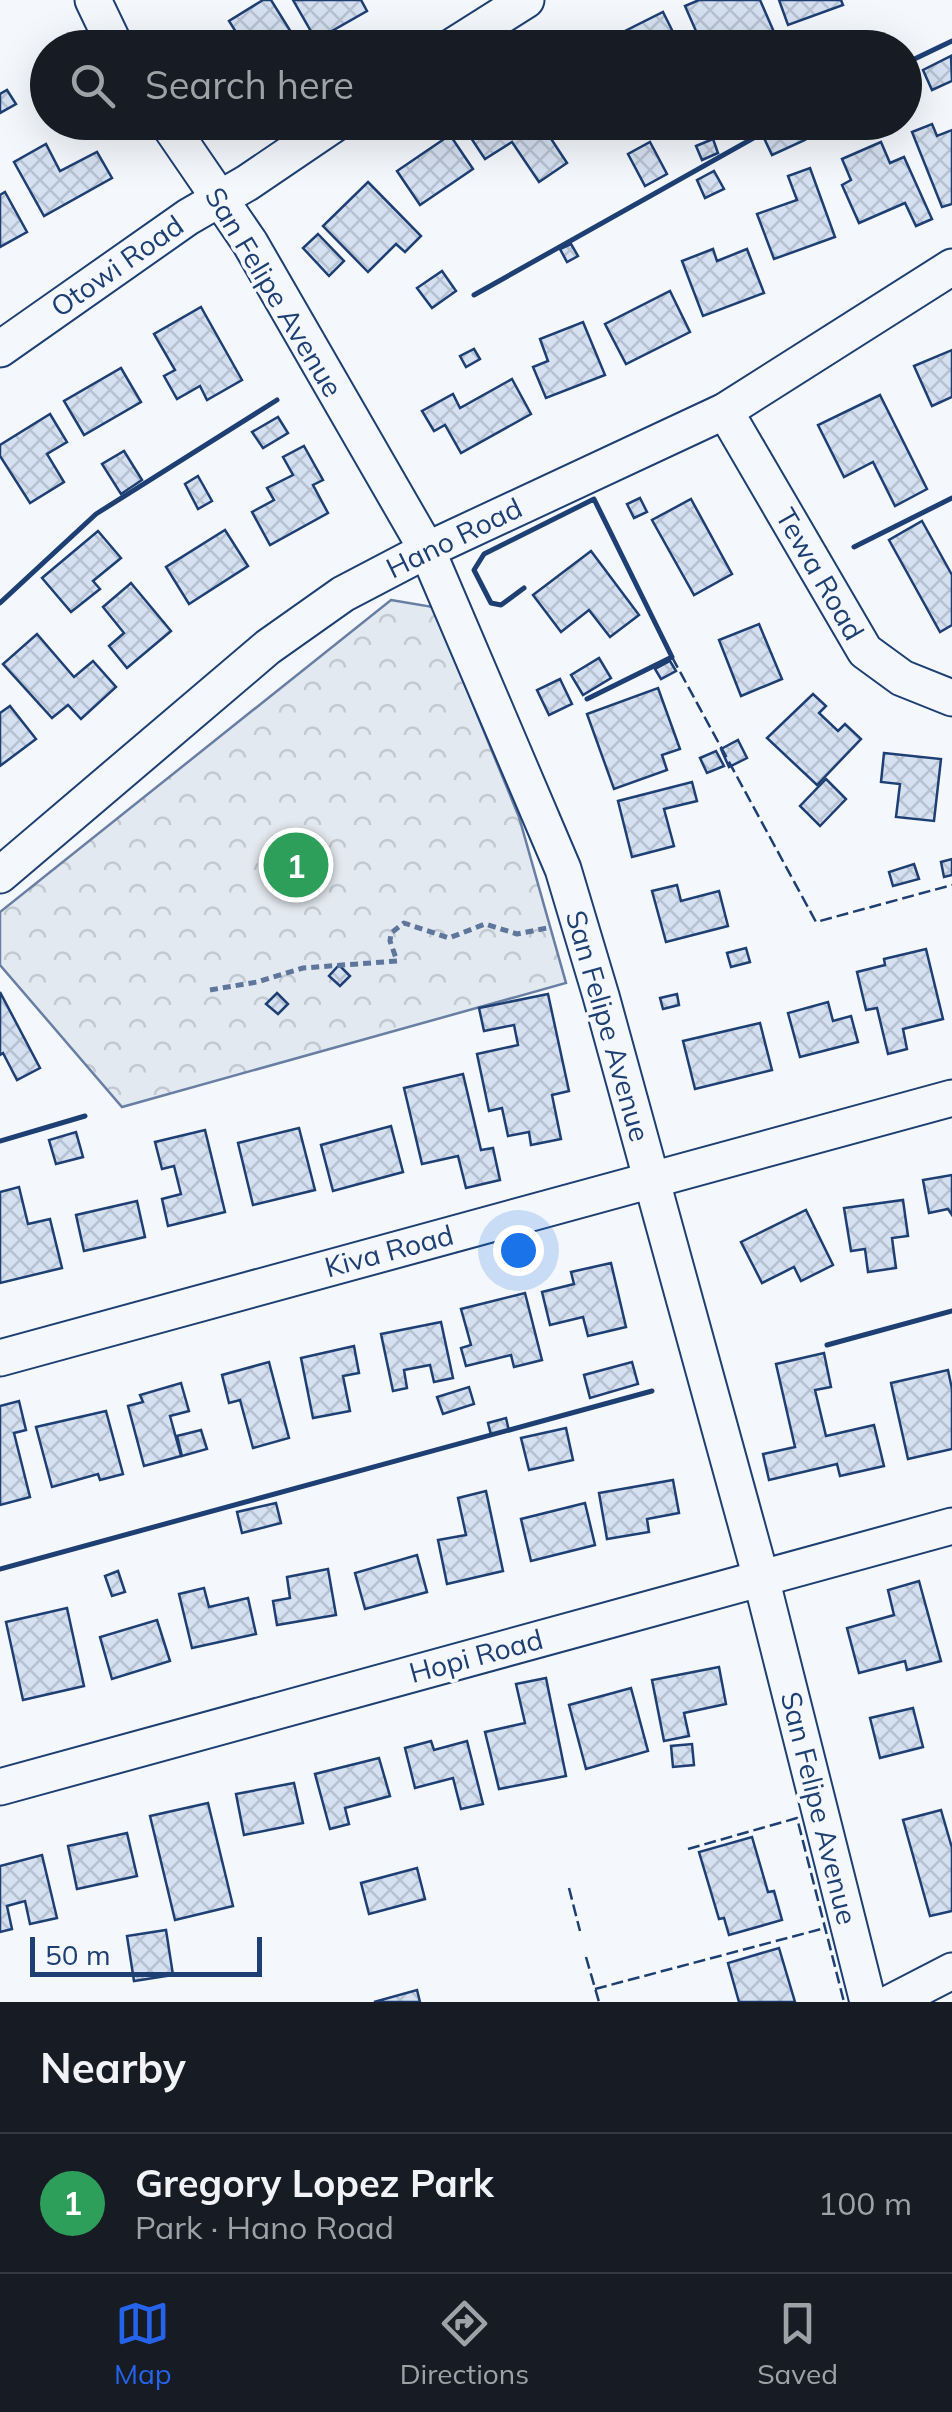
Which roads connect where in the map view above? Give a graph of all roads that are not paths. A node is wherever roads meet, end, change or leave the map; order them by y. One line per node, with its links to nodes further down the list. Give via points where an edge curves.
1 (93, 0): 3 (street)
2 (526, 0): 4 (street)
3 (107, 30)
4 (478, 30)
5 (179, 140): 7 (street, San Felipe Avenue)
6 (309, 140): 7 (street, Otowi Road)
7 (219, 199): 9 (street, Otowi Road); 11 (street, San Felipe Avenue)
8 (952, 267): 10 (street, Hano Road)
9 (0, 349)
10 (725, 411): 11 (street, Hano Road); 12 (street, Tewa Road, via 864,651 902,678)
11 (427, 550): 13 (street, Hano Road, via 290,629); 15 (street, San Felipe Avenue, via 563,868)
12 (952, 698)
13 (0, 874)
14 (952, 1098): 15 (street, Kiva Road)
15 (651, 1180): 16 (street, Kiva Road); 18 (street, San Felipe Avenue)
16 (0, 1358)
17 (952, 1526): 18 (street, Hopi Road)
18 (761, 1578): 19 (street, Hopi Road); 21 (street, San Felipe Avenue)
19 (0, 1787)
20 (952, 1971): 22 (street)
21 (868, 2002)
22 (892, 2002)

